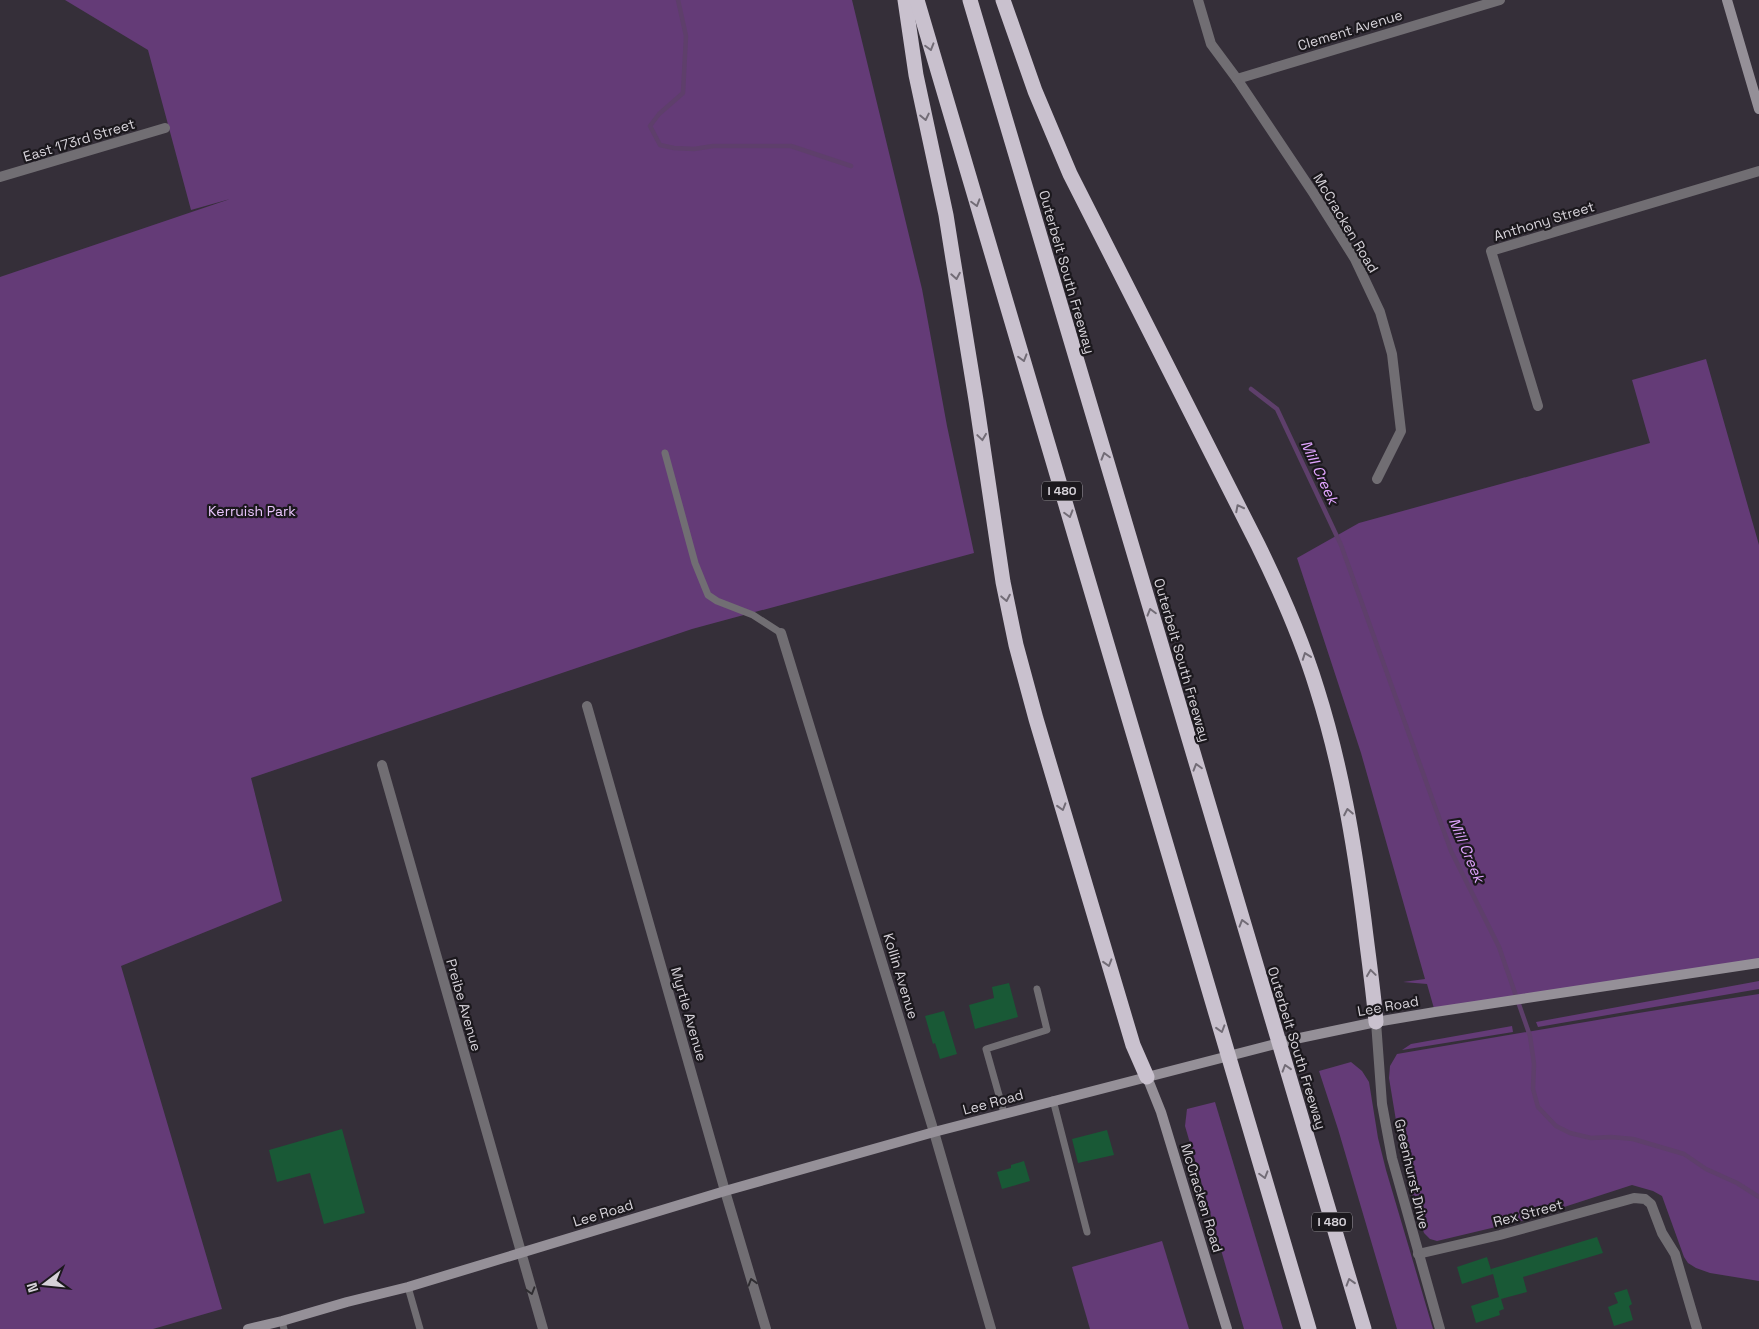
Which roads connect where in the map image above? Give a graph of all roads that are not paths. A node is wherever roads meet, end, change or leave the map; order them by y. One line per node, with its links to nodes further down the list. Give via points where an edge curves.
1 (905, 0): 22 (highway, one-way to 22, via 916,75 946,216 1002,574 1015,637 1041,736 1133,1045)
2 (917, 0): 38 (highway, I 480, one-way to 38)
3 (970, 0): 39 (highway, Outerbelt South Freeway / I 480, one-way to 3)
4 (1003, 0): 21 (highway, one-way to 4, via 1348,812 1326,718 1304,652 1258,545 1070,174 1034,90)
5 (1198, 0): 8 (street, McCracken Road, via 1211,44)
6 (1500, 0): 8 (street, Clement Avenue)
7 (1727, 0): 9 (main road)
8 (1237, 78): 15 (street, McCracken Road, via 1355,259 1380,312 1392,354 1401,430)
9 (1759, 109)
10 (165, 128): 12 (street, East 173rd Street)
11 (1759, 171): 13 (street, Anthony Street, via 1491,252)
12 (0, 177)
13 (1538, 406)
14 (665, 453): 16 (lane, via 695,563 708,595 754,615)
15 (1377, 479)
16 (781, 633): 25 (street, Kollin Avenue)
17 (587, 706): 26 (street, Myrtle Avenue)
18 (382, 765): 28 (street, Preibe Avenue)
19 (1759, 964): 21 (main road, Lee Road)
20 (1037, 990): 24 (lane, via 1047,1030 986,1049)
21 (1376, 1022): 22 (main road, Lee Road, via 1295,1038); 29 (street, Greenhurst Drive, via 1387,1133)
22 (1147, 1077): 23 (main road, Lee Road); 37 (main road, McCracken Road, via 1161,1112)
23 (1053, 1100): 24 (main road, Lee Road); 27 (lane)
24 (1004, 1113): 25 (main road, Lee Road)
25 (934, 1132): 26 (main road, Lee Road); 36 (street, Kollin Avenue)
26 (725, 1191): 28 (main road, Lee Road); 35 (street, Myrtle Avenue, one-way to 26)
27 (1087, 1232)
28 (520, 1253): 30 (main road, Lee Road); 34 (street, Preibe Avenue, one-way to 34)
29 (1418, 1254): 40 (street, Greenhurst Drive); 41 (street, Rex Street, via 1634,1198 1645,1199 1651,1204 1662,1233 1675,1254)
30 (408, 1287): 31 (main road, Lee Road, via 347,1302); 33 (lane)
31 (283, 1325): 32 (main road, Lee Road)
32 (248, 1329)
33 (420, 1329)
34 (543, 1329)
35 (766, 1329)
36 (991, 1329)
37 (1227, 1329)
38 (1310, 1329)
39 (1364, 1329)
40 (1440, 1329)
41 (1697, 1329)

